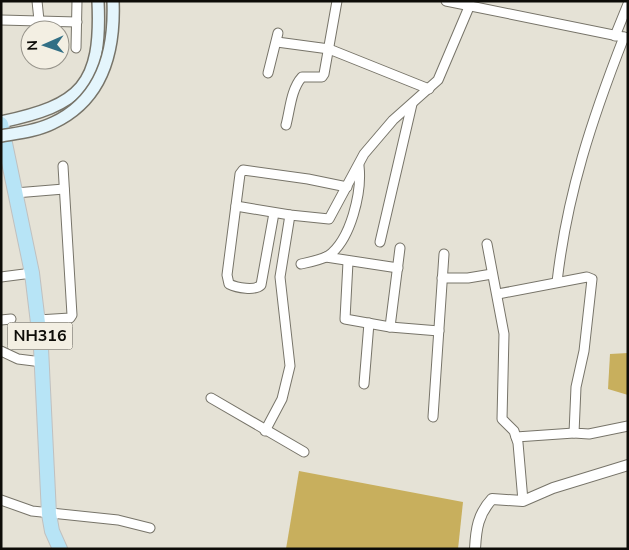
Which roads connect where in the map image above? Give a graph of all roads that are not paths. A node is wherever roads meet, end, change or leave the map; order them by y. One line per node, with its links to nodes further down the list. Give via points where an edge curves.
1 (37, 1): 11 (street)
2 (77, 1): 13 (street)
3 (98, 1): 20 (main road, via 97,46 84,84 75,94 48,111)
4 (113, 1): 22 (main road, bridge, via 111,42 92,94 70,114 52,124)
5 (337, 1): 16 (street)
6 (446, 1): 8 (street)
7 (628, 4): 14 (street)
8 (470, 7): 14 (street); 18 (street, via 444,70)
9 (1, 20): 10 (street)
10 (20, 20)
11 (39, 20)
12 (70, 22): 13 (street)
13 (77, 22): 15 (street)
14 (622, 37): 44 (street, via 574,179)
15 (76, 48)
16 (329, 49): 17 (street, via 278,38); 18 (street); 21 (street, via 322,77 302,77 299,81)
17 (268, 73)
18 (430, 89): 19 (street)
19 (412, 104): 24 (street, via 393,120 364,154); 32 (street)
20 (1, 123): 23 (highway, NH316)
21 (286, 125)
22 (1, 136)
23 (4, 152): 28 (highway, NH316)
24 (359, 165): 26 (street); 36 (street, via 360,184 347,234)
25 (63, 166): 27 (street)
26 (348, 187): 29 (street, via 246,169 240,174); 31 (street, via 329,219)
27 (64, 189): 28 (street); 46 (street, via 72,315 70,318)
28 (15, 193): 40 (highway, NH316)
29 (236, 206): 30 (street); 30 (street, via 227,275 232,286 254,288 261,285)
30 (274, 213): 31 (street)
31 (290, 216): 56 (street, via 280,277 290,366 282,399)
32 (380, 242)
33 (487, 244): 41 (street)
34 (400, 248): 39 (street)
35 (444, 254): 43 (street)
36 (326, 257): 37 (street); 38 (street)
37 (348, 262): 39 (street); 47 (street, via 344,316 349,320)
38 (301, 264)
39 (398, 268): 48 (street)
40 (32, 273): 42 (street); 46 (highway, NH316)
41 (492, 274): 43 (street); 45 (street)
42 (1, 278)
43 (442, 278): 49 (street)
44 (557, 282): 45 (street); 57 (street, via 592,279 583,358 576,387)
45 (498, 294): 58 (street, via 504,334 502,419)
46 (38, 320): 51 (highway, NH316)
47 (369, 323): 48 (street); 52 (street)
48 (390, 327): 49 (street)
49 (439, 331): 54 (street)
50 (1, 351): 51 (street, via 18,359)
51 (42, 362): 63 (highway, NH316)
52 (364, 384)
53 (211, 398): 56 (street)
54 (434, 418)
55 (628, 426): 57 (street)
56 (266, 431): 59 (street)
57 (574, 434): 58 (street)
58 (516, 436): 62 (street)
59 (304, 452)
60 (628, 465): 62 (street, via 553,488)
61 (1, 500): 63 (street)
62 (523, 501): 66 (street, via 492,499 478,520)
63 (49, 514): 64 (street, via 118,520); 65 (highway, NH316)
64 (150, 528)
65 (60, 549)
66 (475, 549)

